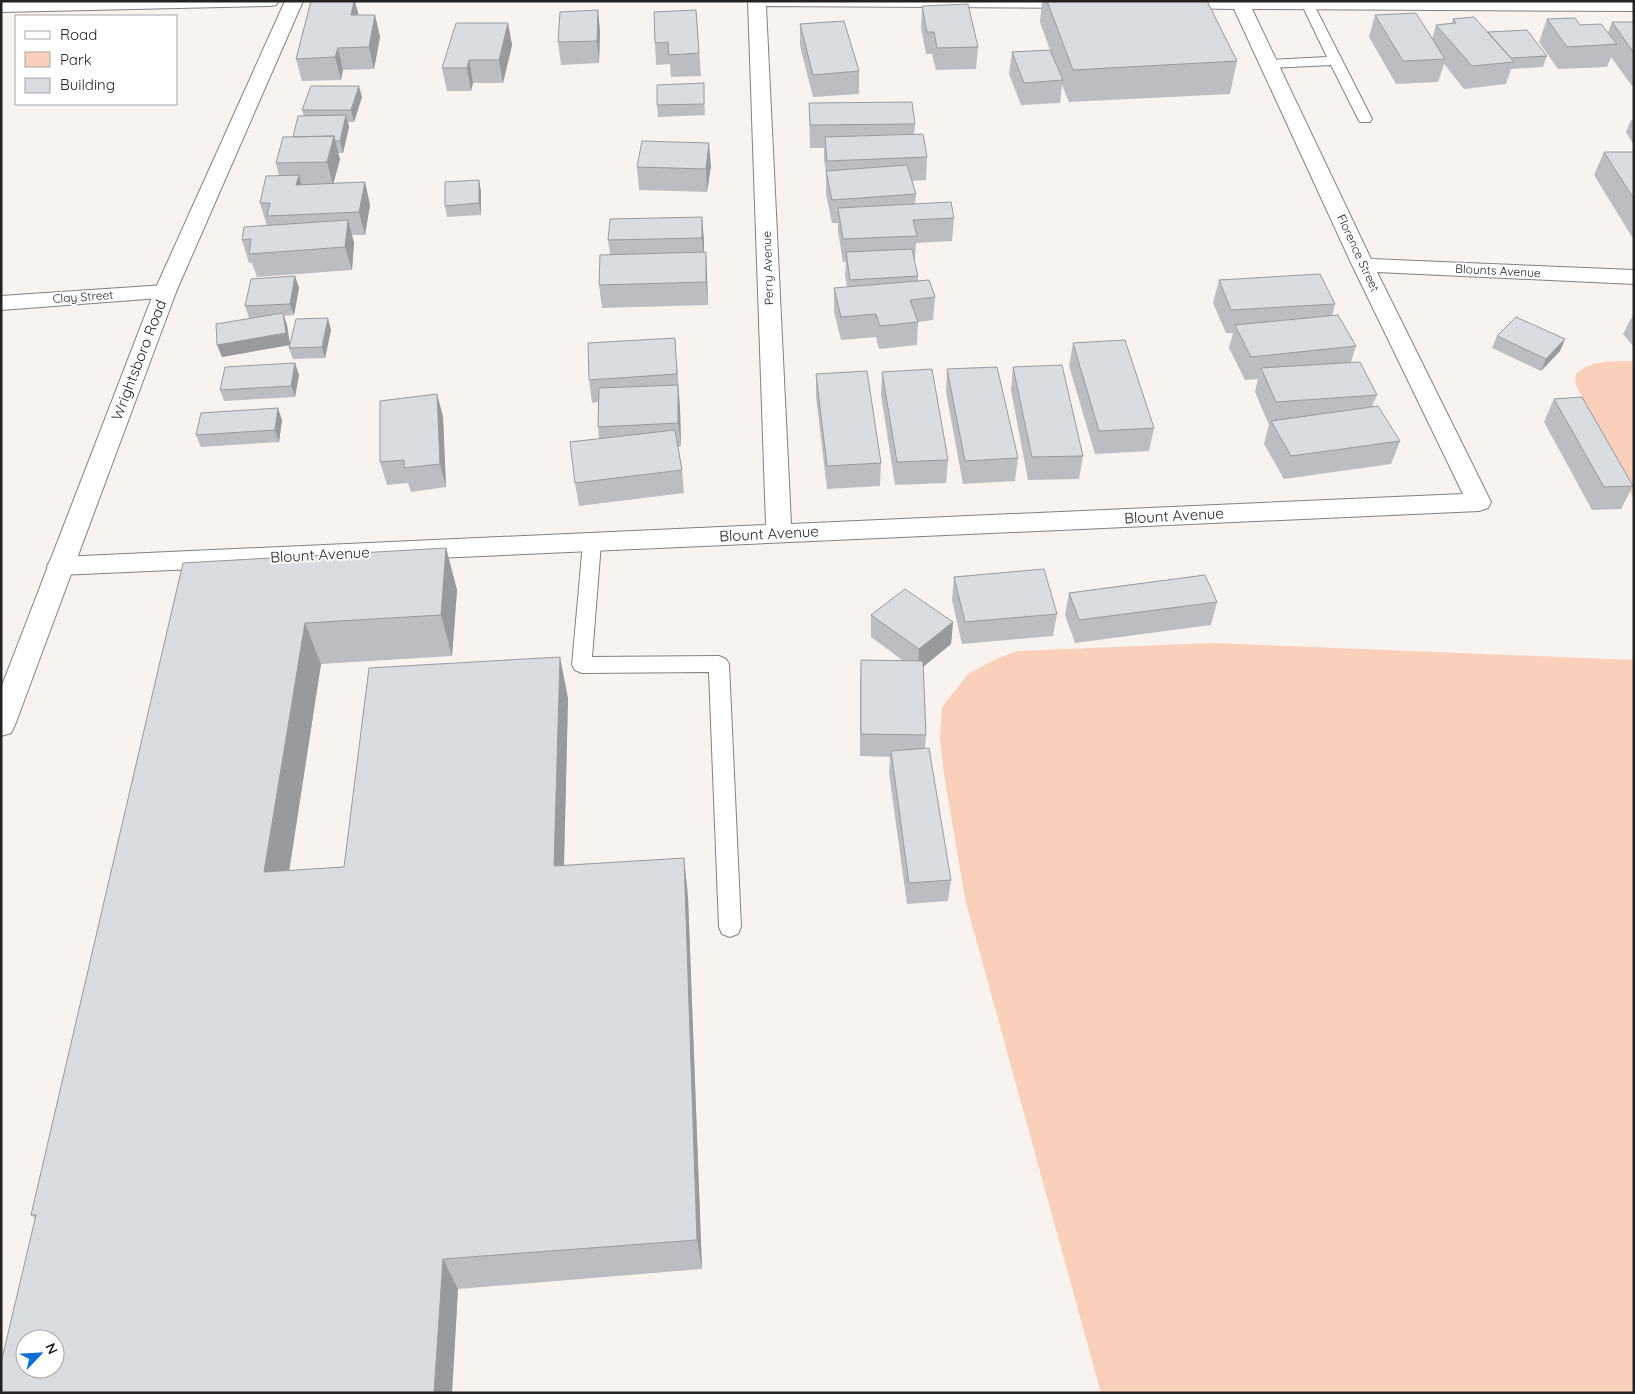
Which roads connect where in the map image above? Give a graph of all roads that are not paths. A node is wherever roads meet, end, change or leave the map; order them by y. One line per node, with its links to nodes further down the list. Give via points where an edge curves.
1 (270, 1): 11 (street)
2 (294, 1): 18 (street, Wrightsboro Road)
3 (757, 1): 21 (street, Perry Avenue)
4 (768, 1): 5 (street)
5 (811, 2): 7 (street)
6 (1345, 2): 10 (street); 12 (street)
7 (1100, 3)
8 (1150, 3): 9 (street)
9 (1240, 3): 10 (street); 14 (street, Florence Street)
10 (1307, 3): 13 (lane)
11 (13, 5)
12 (1634, 6)
13 (1336, 61): 14 (lane); 15 (lane)
14 (1268, 64): 16 (street, Florence Street)
15 (1365, 119)
16 (1363, 265): 17 (street, Blounts Avenue); 20 (street, Florence Street)
17 (1634, 277)
18 (165, 292): 19 (street, Clay Street); 23 (street, Wrightsboro Road)
19 (1, 303)
20 (1479, 502): 21 (street, Blount Avenue)
21 (779, 534): 22 (street, Blount Avenue)
22 (592, 543): 23 (street, Blount Avenue); 25 (lane, via 582,665 719,664)
23 (60, 566): 24 (street, Wrightsboro Road)
24 (1, 725)
25 (730, 927)

